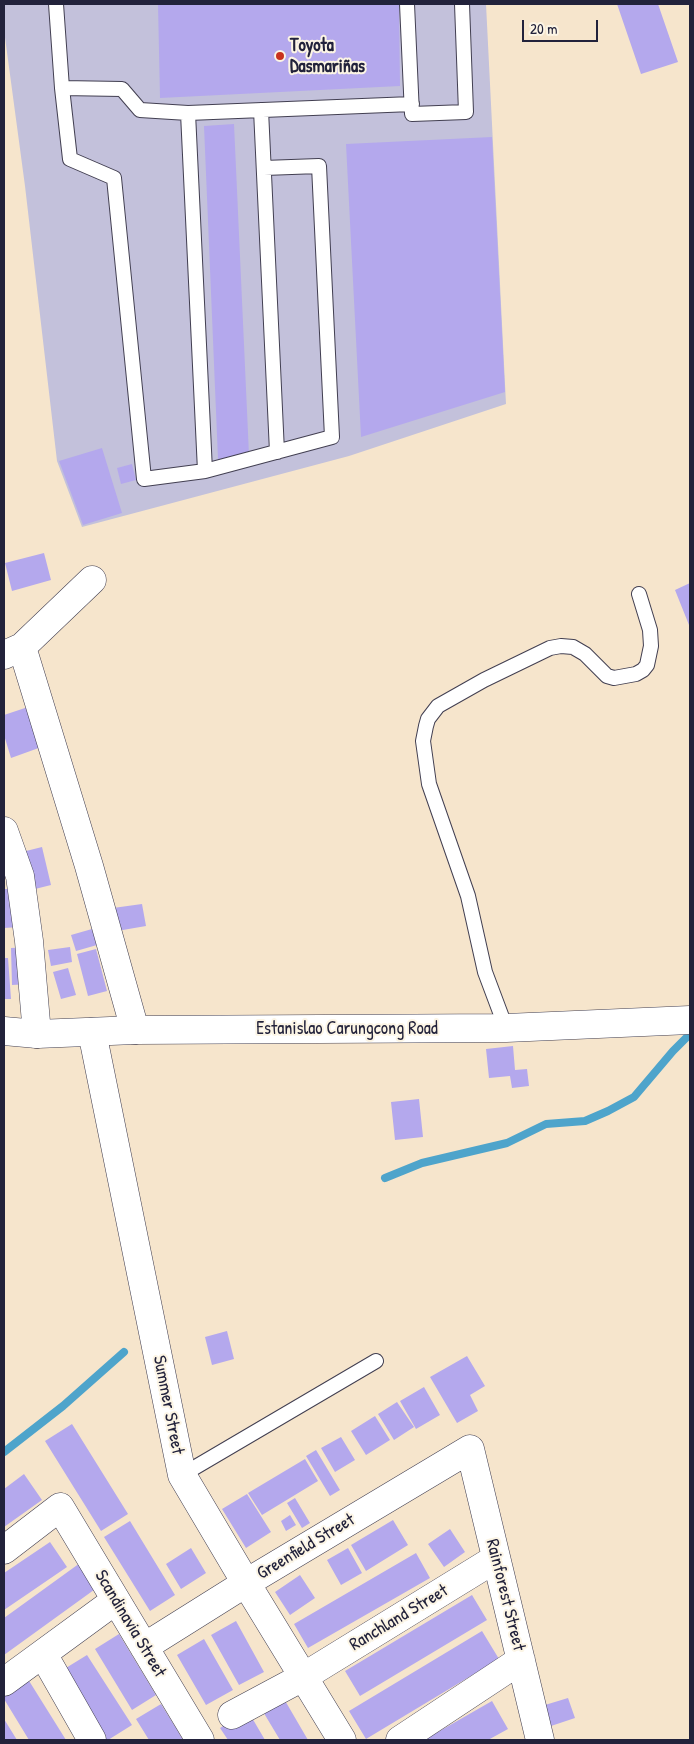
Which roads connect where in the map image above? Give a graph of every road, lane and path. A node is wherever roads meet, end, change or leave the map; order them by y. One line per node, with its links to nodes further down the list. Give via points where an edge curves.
1 (56, 4): 4 (lane)
2 (407, 4): 5 (lane)
3 (462, 4): 5 (lane, via 466,112 412,114)
4 (62, 88): 7 (lane, via 122,89 140,110); 10 (lane, via 70,159 114,178 144,479)
5 (412, 104): 6 (lane)
6 (261, 110): 7 (lane); 8 (lane)
7 (188, 113): 10 (lane)
8 (264, 168): 9 (lane); 9 (lane, via 319,166 332,437)
9 (277, 452): 10 (lane)
10 (205, 471)
11 (92, 580): 13 (street)
12 (639, 594): 16 (lane, via 650,630 651,646 643,670 614,678 607,676 573,647 550,648 438,706 428,719 423,740 429,784 468,896 485,972)
13 (13, 651): 17 (street, via 89,866)
14 (4, 831): 20 (street, via 20,876)
15 (690, 1020): 16 (street, Estanislao Carungcong Road)
16 (506, 1028): 17 (street, Estanislao Carungcong Road)
17 (135, 1030): 19 (street, Estanislao Carungcong Road)
18 (4, 1031): 20 (street, Estanislao Carungcong Road)
19 (92, 1032): 20 (street, Estanislao Carungcong Road); 23 (street, Summer Street)
20 (38, 1034)
21 (376, 1361): 23 (lane)
22 (470, 1449): 25 (street, Rainforest Street); 26 (street, Greenfield Street)
23 (182, 1475): 26 (street, Summer Street)
24 (4, 1550): 27 (street, Scandinavia Street, via 60,1507)
25 (495, 1559): 30 (street, Rainforest Street); 31 (street, Ranchland Street)
26 (246, 1583): 28 (street, Greenfield Street); 31 (street, Summer Street)
27 (116, 1600): 28 (street, Scandinavia Street); 29 (street)
28 (144, 1647): 35 (street, Scandinavia Street)
29 (43, 1654): 32 (street); 34 (street)
30 (521, 1660): 37 (street); 38 (street, Rainforest Street)
31 (303, 1676): 33 (street, Ranchland Street); 36 (street, Summer Street)
32 (4, 1682)
33 (232, 1715)
34 (92, 1740)
35 (200, 1740)
36 (342, 1740)
37 (400, 1740)
38 (540, 1740)

